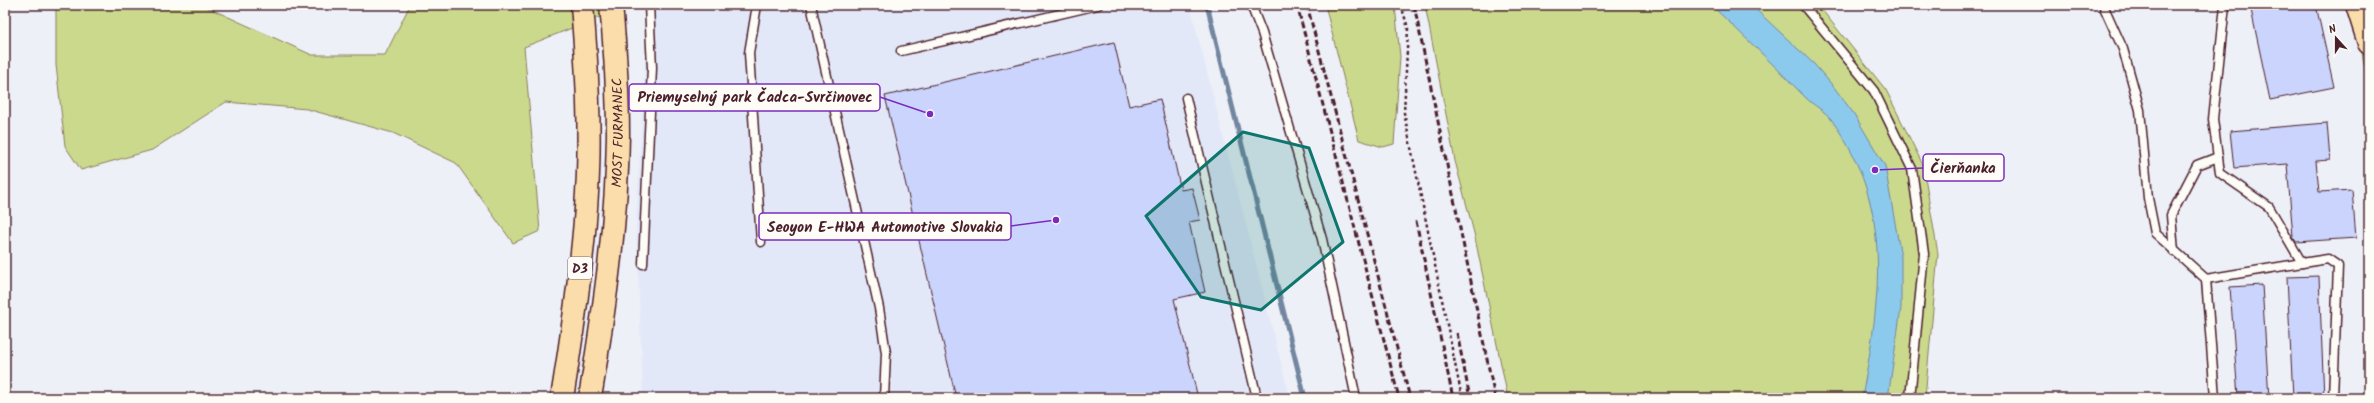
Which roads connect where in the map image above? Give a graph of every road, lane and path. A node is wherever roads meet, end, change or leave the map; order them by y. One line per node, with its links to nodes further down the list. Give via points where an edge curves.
1 (582, 5): 22 (main road, MOST FURMANEC / D3, via 589,136 587,193 582,258)
2 (611, 5): 23 (main road, MOST FURMANEC / D3, via 618,135 610,261)
3 (649, 5): 20 (lane, via 652,68)
4 (757, 5): 17 (lane, via 749,53)
5 (811, 5): 24 (lane, via 880,308 886,353)
6 (1098, 5): 14 (lane)
7 (1251, 5): 26 (lane, via 1262,33 1322,239)
8 (1401, 5): 27 (path, via 1408,28 1404,113)
9 (1803, 5): 28 (lane, via 1874,91 1912,169 1924,254)
10 (2103, 5): 18 (lane, via 2123,49 2140,110 2148,198 2155,233)
11 (2225, 5): 16 (lane, via 2213,119)
12 (2357, 5): 13 (main road)
13 (2369, 43)
14 (901, 51)
15 (1186, 98): 25 (lane)
16 (2218, 157): 18 (lane, via 2197,165 2171,215); 19 (lane, via 2220,173 2269,207)
17 (761, 242)
18 (2174, 252): 21 (lane)
19 (2302, 263): 21 (lane); 30 (lane, via 2328,259 2338,266)
20 (643, 264)
21 (2206, 279): 29 (lane)
22 (562, 398)
23 (590, 398)
24 (884, 398)
25 (1257, 398)
26 (1356, 398)
27 (1462, 398)
28 (1910, 398)
29 (2215, 398)
30 (2333, 398)

